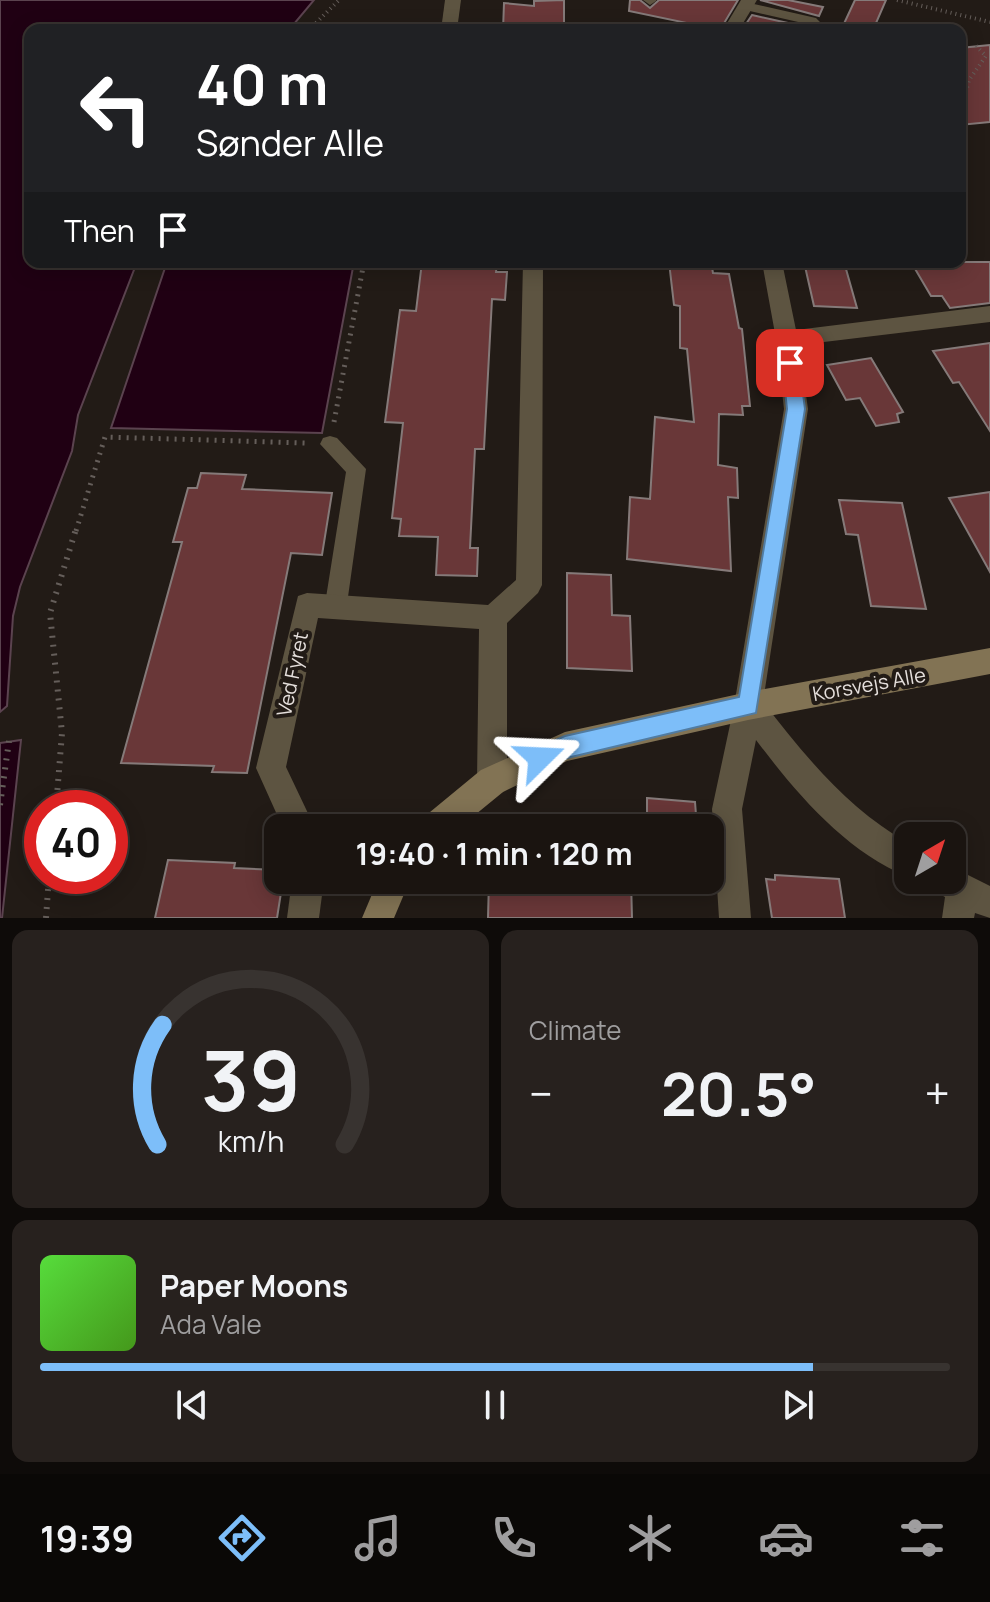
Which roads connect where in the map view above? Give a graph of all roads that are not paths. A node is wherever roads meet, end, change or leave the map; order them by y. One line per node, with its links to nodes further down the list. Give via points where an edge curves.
1 (453, 0): 3 (street)
2 (747, 3): 4 (street); 5 (lane)
3 (450, 24)
4 (735, 24)
5 (814, 24)
6 (533, 268): 12 (street, via 529,585)
7 (773, 268): 9 (street)
8 (990, 314): 9 (street)
9 (787, 339): 14 (street, via 796,409)
10 (330, 444): 11 (lane, via 356,469)
11 (336, 604): 12 (street, Ved Fyret); 16 (street, Ved Fyret, via 307,605 271,768)
12 (493, 618): 15 (street)
13 (990, 661): 14 (street, Korsvejs Alle)
14 (748, 706): 15 (street, Korsvejs Alle, via 565,747); 18 (street, via 815,791); 23 (street, via 727,809)
15 (492, 781): 17 (street, Korsvejs Alle)
16 (292, 814)
17 (452, 814)
18 (894, 854)
19 (306, 894): 21 (street)
20 (388, 894): 22 (street)
21 (303, 918)
22 (378, 918)
23 (735, 918)

